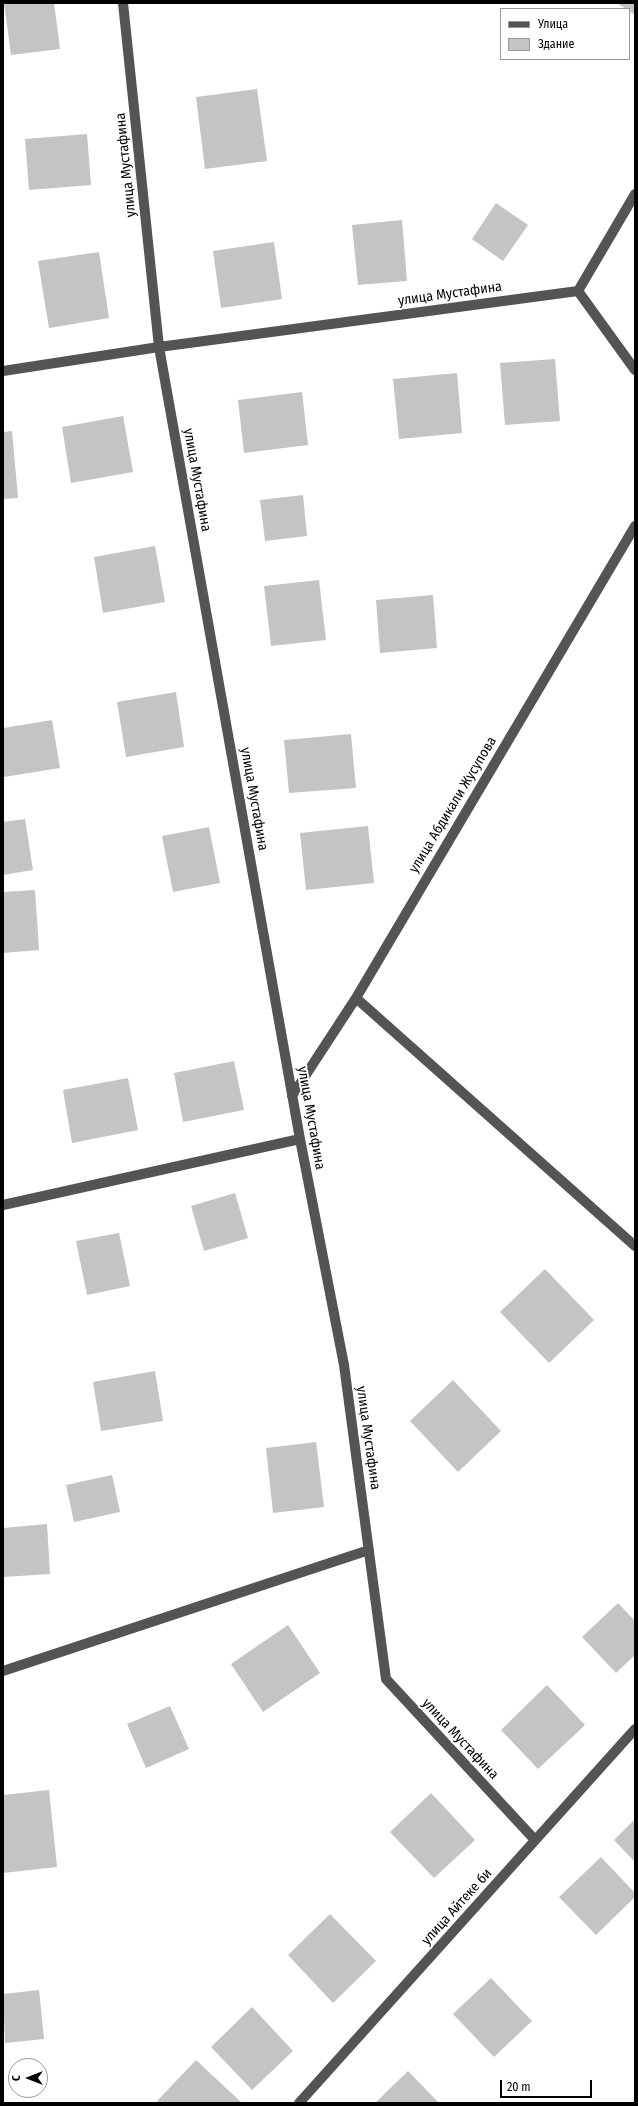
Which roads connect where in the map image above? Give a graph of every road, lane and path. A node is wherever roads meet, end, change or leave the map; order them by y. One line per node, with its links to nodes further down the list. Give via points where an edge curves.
1 (123, 3): 4 (street, улица Мустафина)
2 (635, 194): 3 (street)
3 (578, 291): 4 (street, улица Мустафина); 5 (street)
4 (159, 347): 6 (street, улица Мустафина); 9 (street, улица Мустафина)
5 (635, 370)
6 (3, 371)
7 (635, 526): 8 (street, улица Абдикали Жусупова)
8 (356, 998): 9 (street, улица Абдикали Жусупова); 12 (street)
9 (292, 1096): 10 (street, улица Мустафина)
10 (300, 1139): 11 (street); 13 (street, улица Мустафина, via 344,1365)
11 (3, 1205)
12 (635, 1246)
13 (369, 1550): 14 (street); 16 (street, улица Мустафина, via 386,1679)
14 (3, 1671)
15 (635, 1729): 16 (street, улица Айтеке би)
16 (535, 1840): 17 (street, улица Айтеке би)
17 (299, 2103)

